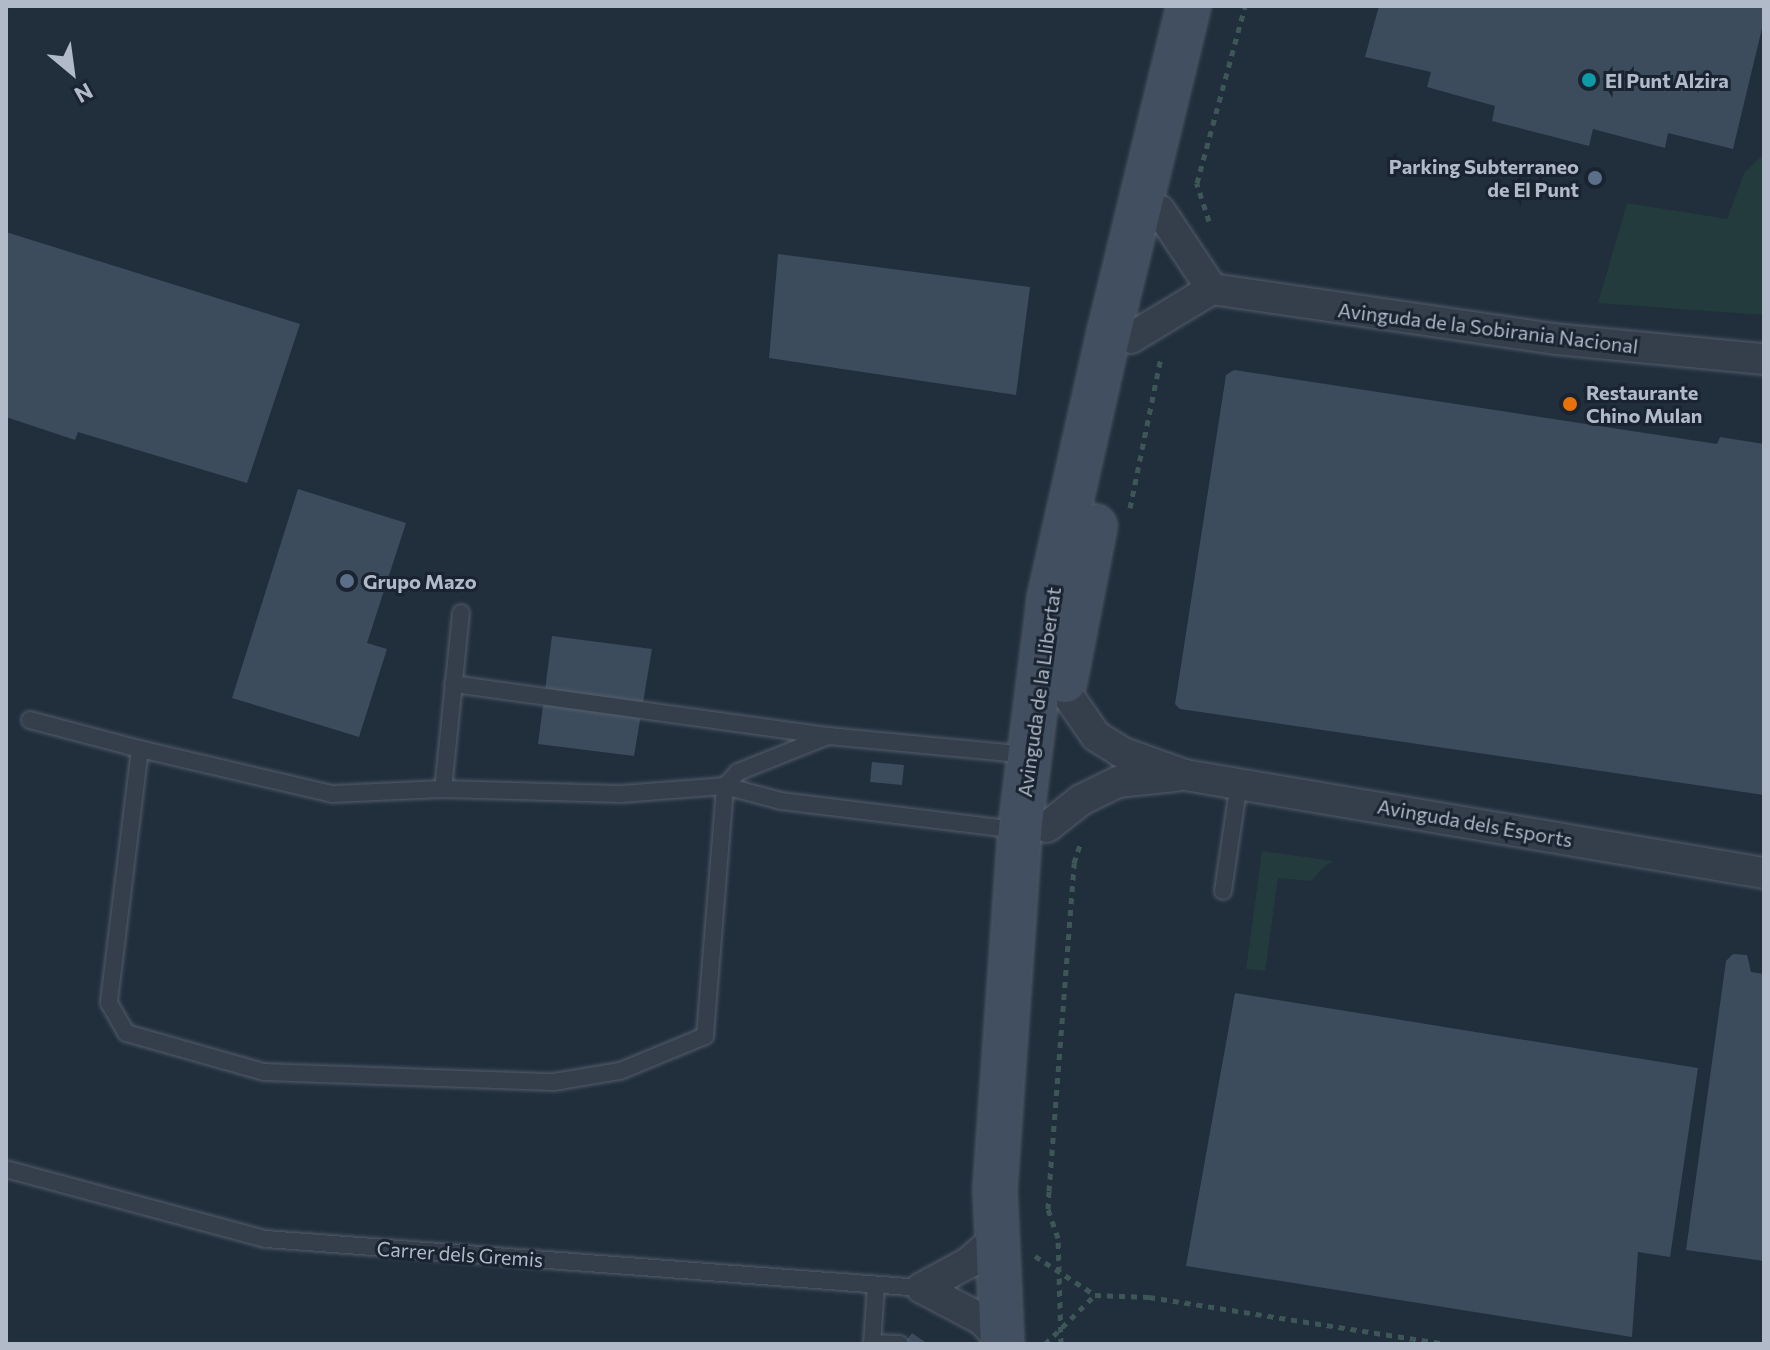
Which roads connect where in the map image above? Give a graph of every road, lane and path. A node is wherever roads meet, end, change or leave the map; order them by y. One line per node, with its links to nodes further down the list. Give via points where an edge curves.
1 (1189, 6): 16 (main road, Avinguda de la Llibertat, via 1049,599)
2 (1211, 6): 4 (main road, Avinguda de la Llibertat)
3 (1245, 6): 5 (path, via 1197,183)
4 (1160, 211): 6 (street); 7 (main road, Avinguda de la Llibertat)
5 (1214, 232)
6 (1212, 289): 7 (street); 8 (street, Avinguda de la Sobirania Nacional, via 1555,339)
7 (1147, 345): 9 (path); 12 (main road, Avinguda de la Llibertat)
8 (1764, 359)
9 (1127, 518)
10 (461, 613): 11 (lane)
11 (453, 684): 14 (lane); 20 (lane)
12 (1064, 690): 17 (street, Avinguda dels Esports, via 1096,736 1123,753); 21 (main road, Avinguda de la Llibertat)
13 (30, 720): 15 (lane)
14 (828, 736): 16 (lane); 19 (lane, via 738,772)
15 (140, 749): 19 (lane, via 109,1003 126,1033 264,1072 554,1082 620,1071 705,1036); 20 (lane, via 332,794)
16 (1030, 755): 21 (main road, Avinguda de la Llibertat)
17 (1185, 775): 18 (street, Avinguda dels Esports); 21 (street, Avinguda dels Esports, via 1118,782 1081,800)
18 (1239, 783): 22 (street, Avinguda dels Esports); 23 (lane)
19 (725, 786): 20 (lane, via 621,794); 21 (lane, via 781,801)
20 (443, 789)
21 (1050, 832): 25 (main road, Avinguda de la Llibertat, via 995,1189); 26 (path, via 1074,863 1048,1209 1058,1238)
22 (1764, 873)
23 (1223, 891)
24 (6, 1169): 27 (lane, Carrer dels Gremis, via 266,1239)
25 (1005, 1238): 26 (path); 28 (street); 30 (main road, Avinguda de la Llibertat)
26 (1059, 1272): 29 (path); 30 (path)
27 (876, 1286): 28 (lane, Carrer dels Gremis); 31 (lane)
28 (922, 1288): 30 (street, Carrer dels Gremis)
29 (1095, 1295): 30 (path); 35 (path, via 1149,1297)
30 (1022, 1339): 33 (path); 34 (path)
31 (872, 1343): 32 (lane)
32 (900, 1344)
33 (1045, 1344)
34 (1061, 1344)
35 (1446, 1344)

